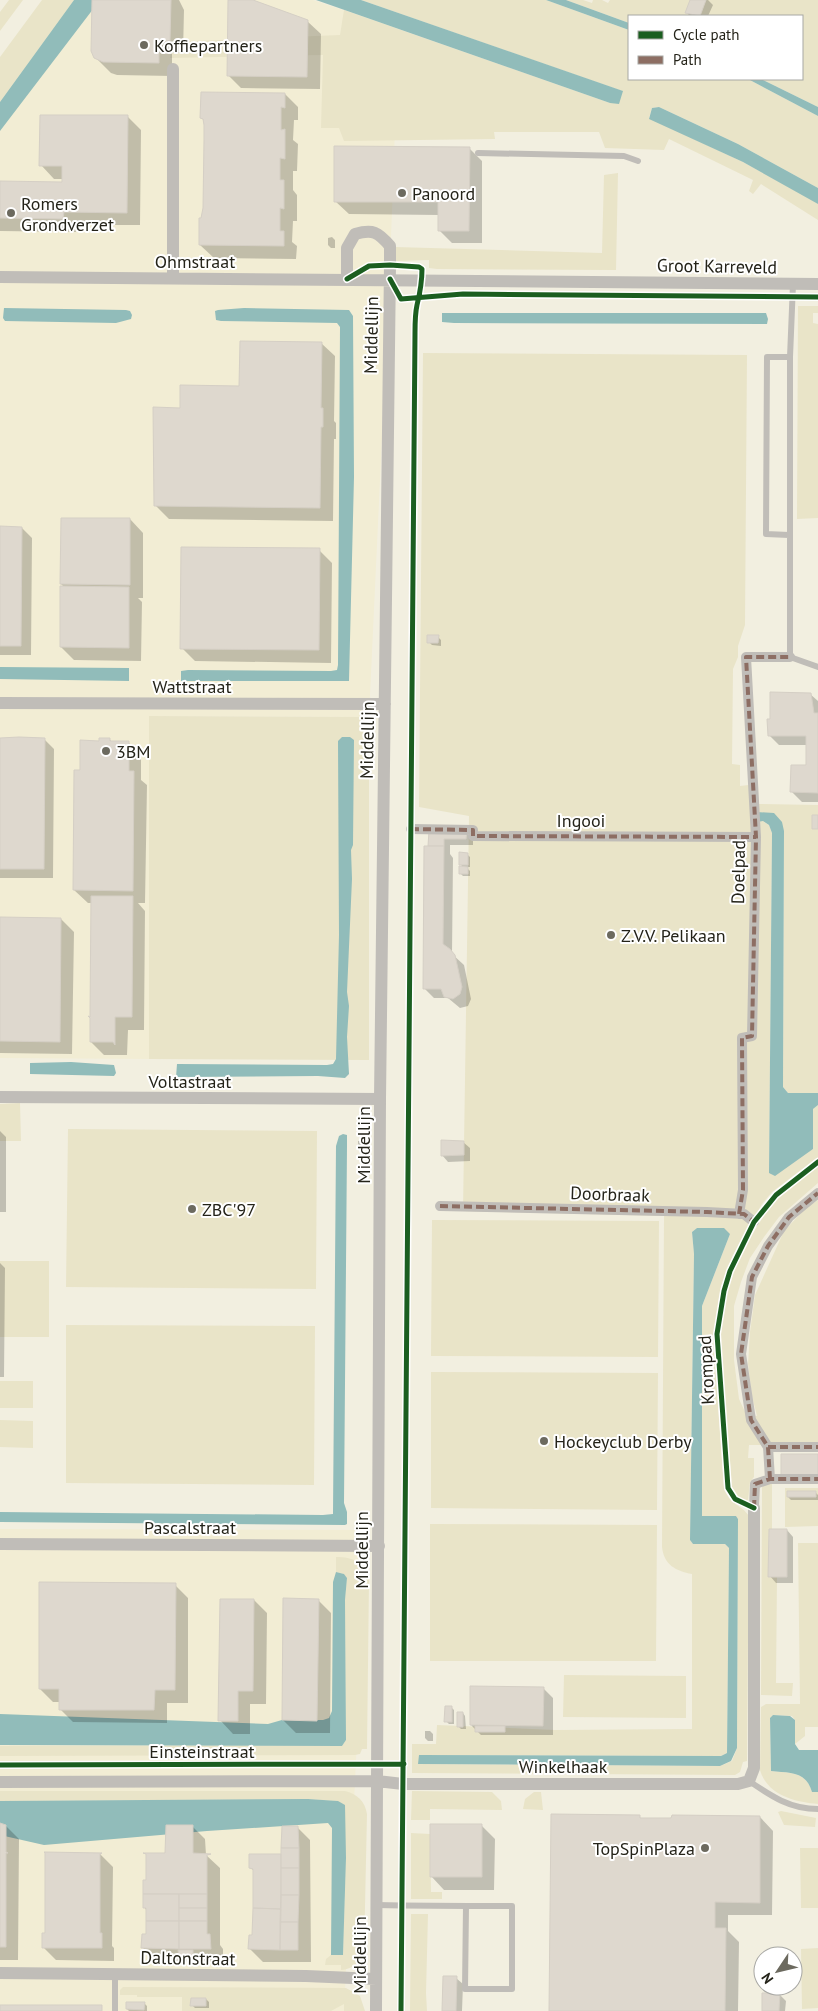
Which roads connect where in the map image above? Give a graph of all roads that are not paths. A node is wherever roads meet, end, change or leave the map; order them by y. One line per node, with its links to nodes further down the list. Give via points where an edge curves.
1 (173, 69): 5 (street)
2 (478, 153): 3 (lane, via 624,156)
3 (638, 161)
4 (0, 277): 5 (street, Ohmstraat)
5 (174, 278): 6 (street, Ohmstraat)
6 (347, 279): 7 (street, Ohmstraat); 7 (street, via 347,248 355,234 368,230 381,235 390,246)
7 (390, 279): 8 (street, Groot Karreveld); 15 (street, Middellijn)
8 (793, 284): 9 (street); 10 (lane, Groot Karreveld)
9 (818, 284)
10 (790, 357): 11 (lane, Groot Karreveld); 11 (lane, via 767,357 766,524 766,534)
11 (789, 535): 12 (lane, Groot Karreveld)
12 (790, 656): 13 (lane); 17 (street, Doelpad, via 746,657)
13 (818, 667)
14 (0, 703): 15 (street, Wattstraat)
15 (385, 704): 19 (street, Middellijn)
16 (411, 829): 17 (street, Ingooi, via 473,830 473,836)
17 (756, 837): 22 (street, Doelpad, via 752,1036 742,1038 743,1190)
18 (0, 1097): 19 (street, Voltastraat)
19 (380, 1099): 30 (street, Middellijn)
20 (818, 1194): 24 (street, via 789,1217 768,1246 752,1277 740,1354 751,1420)
21 (440, 1206): 22 (street, Doorbraak)
22 (739, 1214): 23 (street, Doorbraak)
23 (754, 1222)
24 (768, 1447): 25 (street); 26 (street)
25 (818, 1447)
26 (770, 1479): 27 (street); 28 (street, via 755,1484)
27 (818, 1479)
28 (754, 1508): 32 (street, via 754,1768)
29 (0, 1544): 30 (street, Pascalstraat)
30 (379, 1546): 31 (street, Middellijn)
31 (377, 1781): 32 (street, Winkelhaak, via 403,1784 738,1784); 33 (street, Einsteinstraat); 35 (street, Middellijn)
32 (749, 1781): 34 (lane, via 789,1806)
33 (0, 1782)
34 (818, 1809)
35 (377, 1906): 36 (lane); 39 (street, Middellijn)
36 (466, 1906): 36 (lane, via 512,1906 512,1989 465,1989)
37 (0, 1973): 38 (street, Daltonstraat)
38 (115, 1974): 39 (street, Daltonstraat); 40 (lane)
39 (376, 1979): 41 (street, Middellijn)
40 (115, 2011)
41 (376, 2011)

